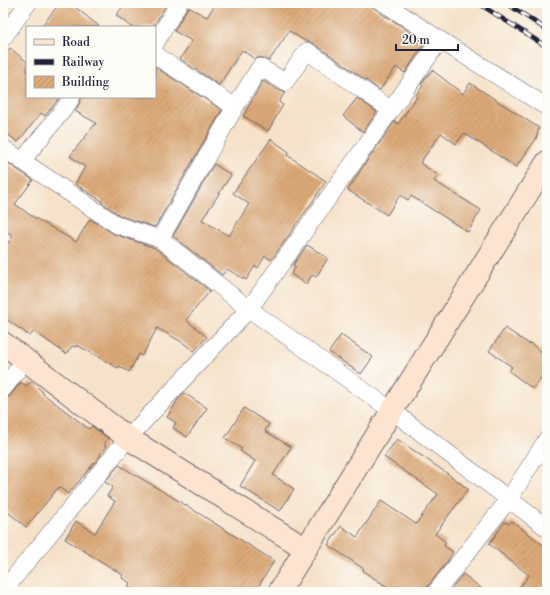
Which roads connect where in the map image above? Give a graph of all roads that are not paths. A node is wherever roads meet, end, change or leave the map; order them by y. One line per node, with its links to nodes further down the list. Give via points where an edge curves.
1 (28, 3): 4 (street)
2 (179, 3): 6 (street)
3 (384, 3): 5 (street)
4 (3, 38)
5 (440, 40): 10 (street); 11 (street)
6 (156, 42)
7 (156, 54): 9 (street)
8 (71, 98): 13 (street)
9 (235, 107): 11 (street, via 260,67 285,82 307,51); 15 (street)
10 (547, 107)
11 (391, 110): 16 (street)
12 (3, 148): 13 (street)
13 (22, 161): 15 (street, via 117,225)
14 (547, 162): 20 (street)
15 (160, 239): 16 (street)
16 (249, 309): 20 (street); 21 (street)
17 (3, 343): 18 (street)
18 (25, 360): 19 (street); 21 (street)
19 (3, 389)
20 (391, 410): 23 (street); 25 (street)
21 (128, 438): 25 (street); 26 (street)
22 (547, 439): 23 (street)
23 (509, 499): 24 (street); 28 (street)
24 (547, 528)
25 (306, 549): 27 (street)
26 (3, 591)
27 (279, 592)
28 (436, 592)

